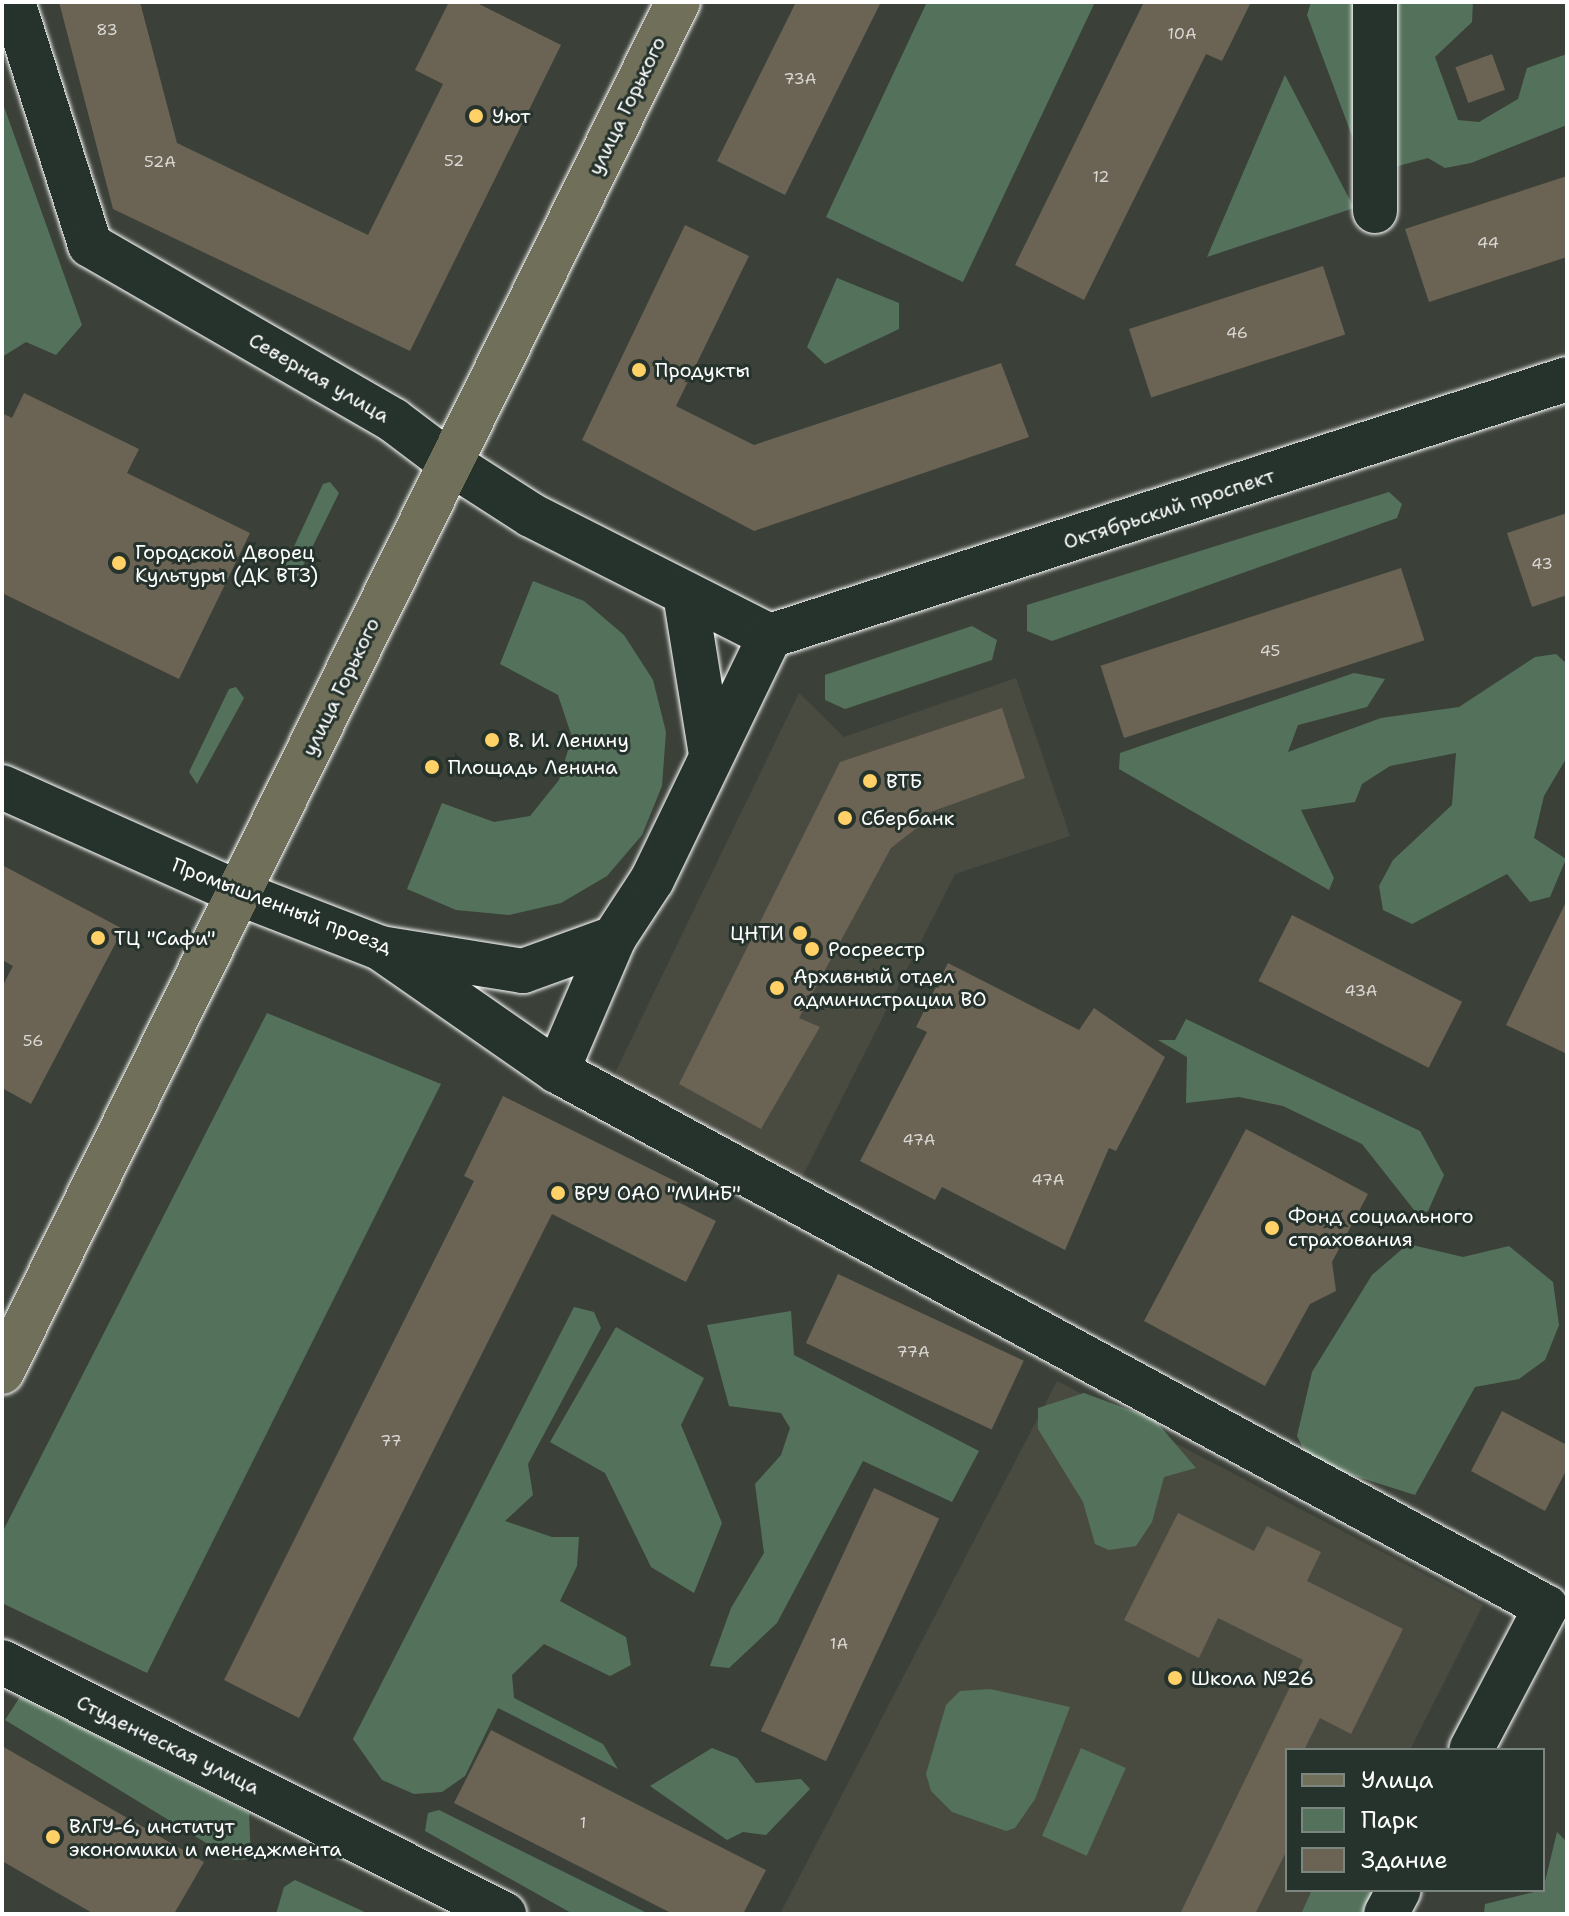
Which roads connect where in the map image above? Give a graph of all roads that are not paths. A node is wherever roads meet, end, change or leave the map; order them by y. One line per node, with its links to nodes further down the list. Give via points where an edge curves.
1 (13, 2): 6 (street, Северная улица, via 90,245 393,420)
2 (678, 2): 6 (main road, улица Горького)
3 (1375, 2): 4 (street)
4 (1375, 211)
5 (1567, 379): 8 (street, Октябрьский проспект)
6 (450, 463): 7 (street, Северная улица, via 531,515); 11 (main road, улица Горького)
7 (685, 594): 8 (street, Северная улица); 9 (street)
8 (770, 636): 9 (street)
9 (710, 749): 12 (street, via 652,880)
10 (2, 787): 11 (street, Промышленный проезд)
11 (241, 894): 13 (street, Промышленный проезд); 15 (main road, улица Горького)
12 (614, 938): 13 (street, Промышленный проезд, via 523,971); 14 (street)
13 (380, 948): 14 (street)
14 (557, 1071): 17 (street, via 1546,1607)
15 (2, 1372)
16 (2, 1662): 19 (street, Студенческая улица)
17 (1472, 1748)
18 (1398, 1892): 20 (street)
19 (504, 1914)
20 (1386, 1914)

